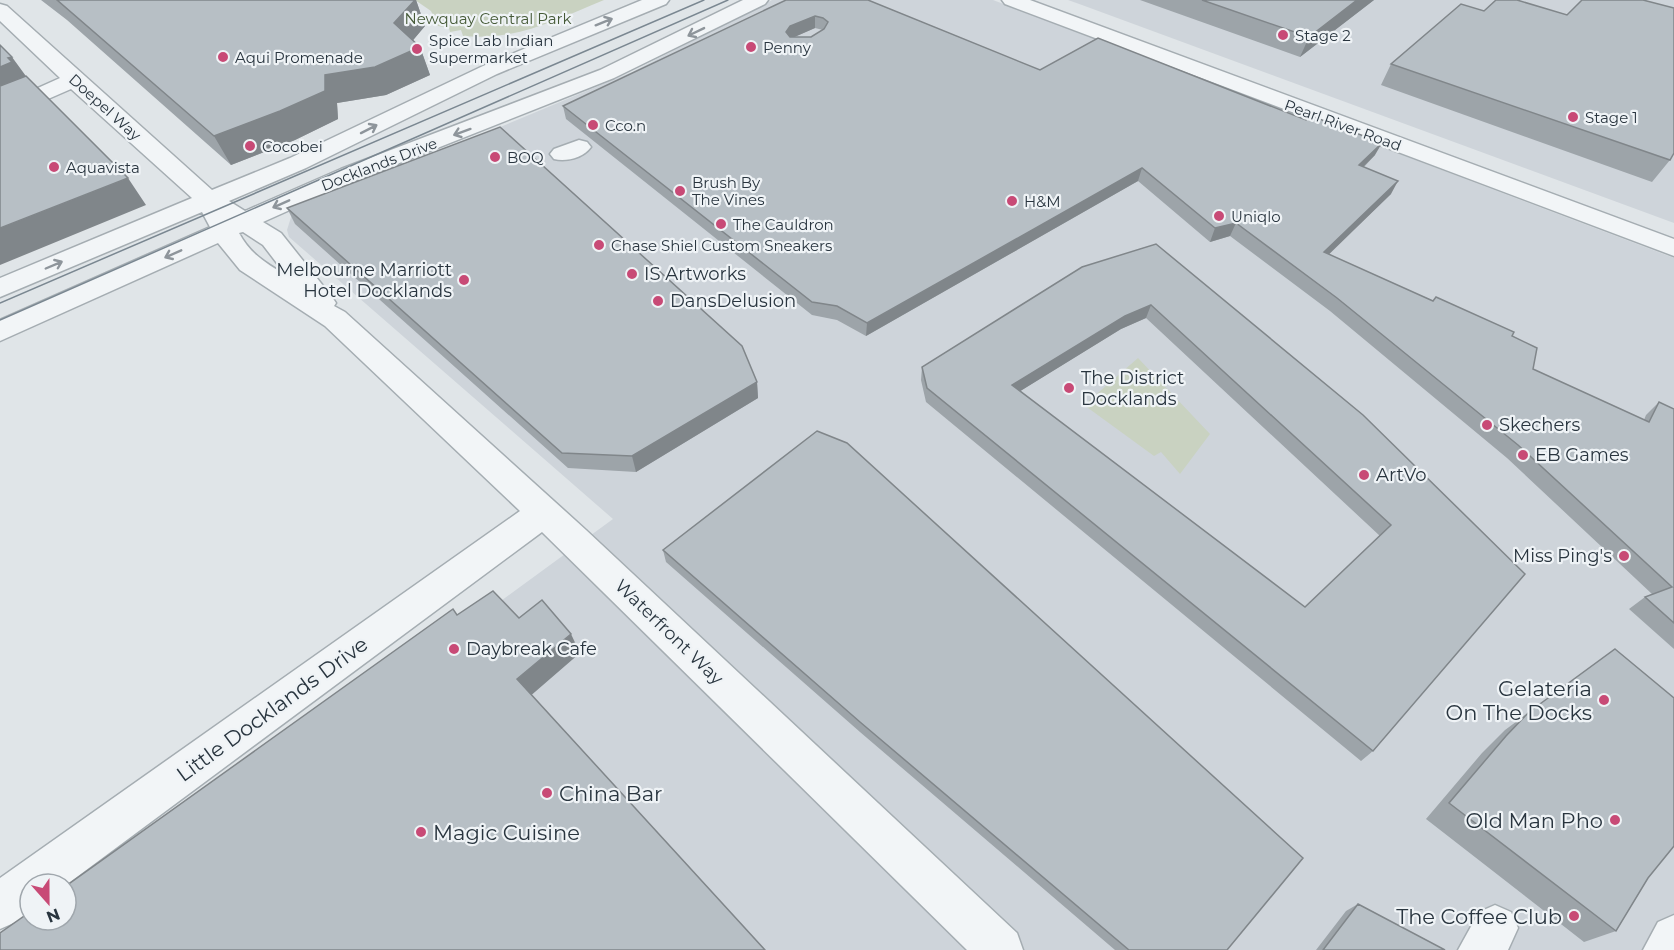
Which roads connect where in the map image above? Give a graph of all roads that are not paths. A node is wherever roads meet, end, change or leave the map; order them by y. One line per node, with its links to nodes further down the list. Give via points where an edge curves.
1 (659, 0): 6 (street, Docklands Drive, one-way to 1)
2 (1012, 0): 10 (street, Pearl River Road)
3 (747, 2): 6 (street, Docklands Drive, one-way to 6, via 620,68)
4 (1, 11): 5 (street, Doepel Way)
5 (74, 80): 7 (street); 8 (street, Doepel Way)
6 (492, 89): 8 (street, Docklands Drive, one-way to 6); 9 (street, Docklands Drive, one-way to 9, via 359,170)
7 (0, 113)
8 (208, 200): 9 (street, Waterfront Way); 11 (street, Docklands Drive, one-way to 8)
9 (235, 225): 12 (street, Docklands Drive, one-way to 12); 13 (street, Waterfront Way, via 233,246 249,264 335,319)
10 (1674, 248)
11 (0, 288)
12 (0, 331)
13 (544, 512): 14 (street, Little Docklands Drive); 16 (street, Waterfront Way)
14 (0, 906)
15 (1674, 938): 17 (street)
16 (1000, 950)
17 (1666, 950)

